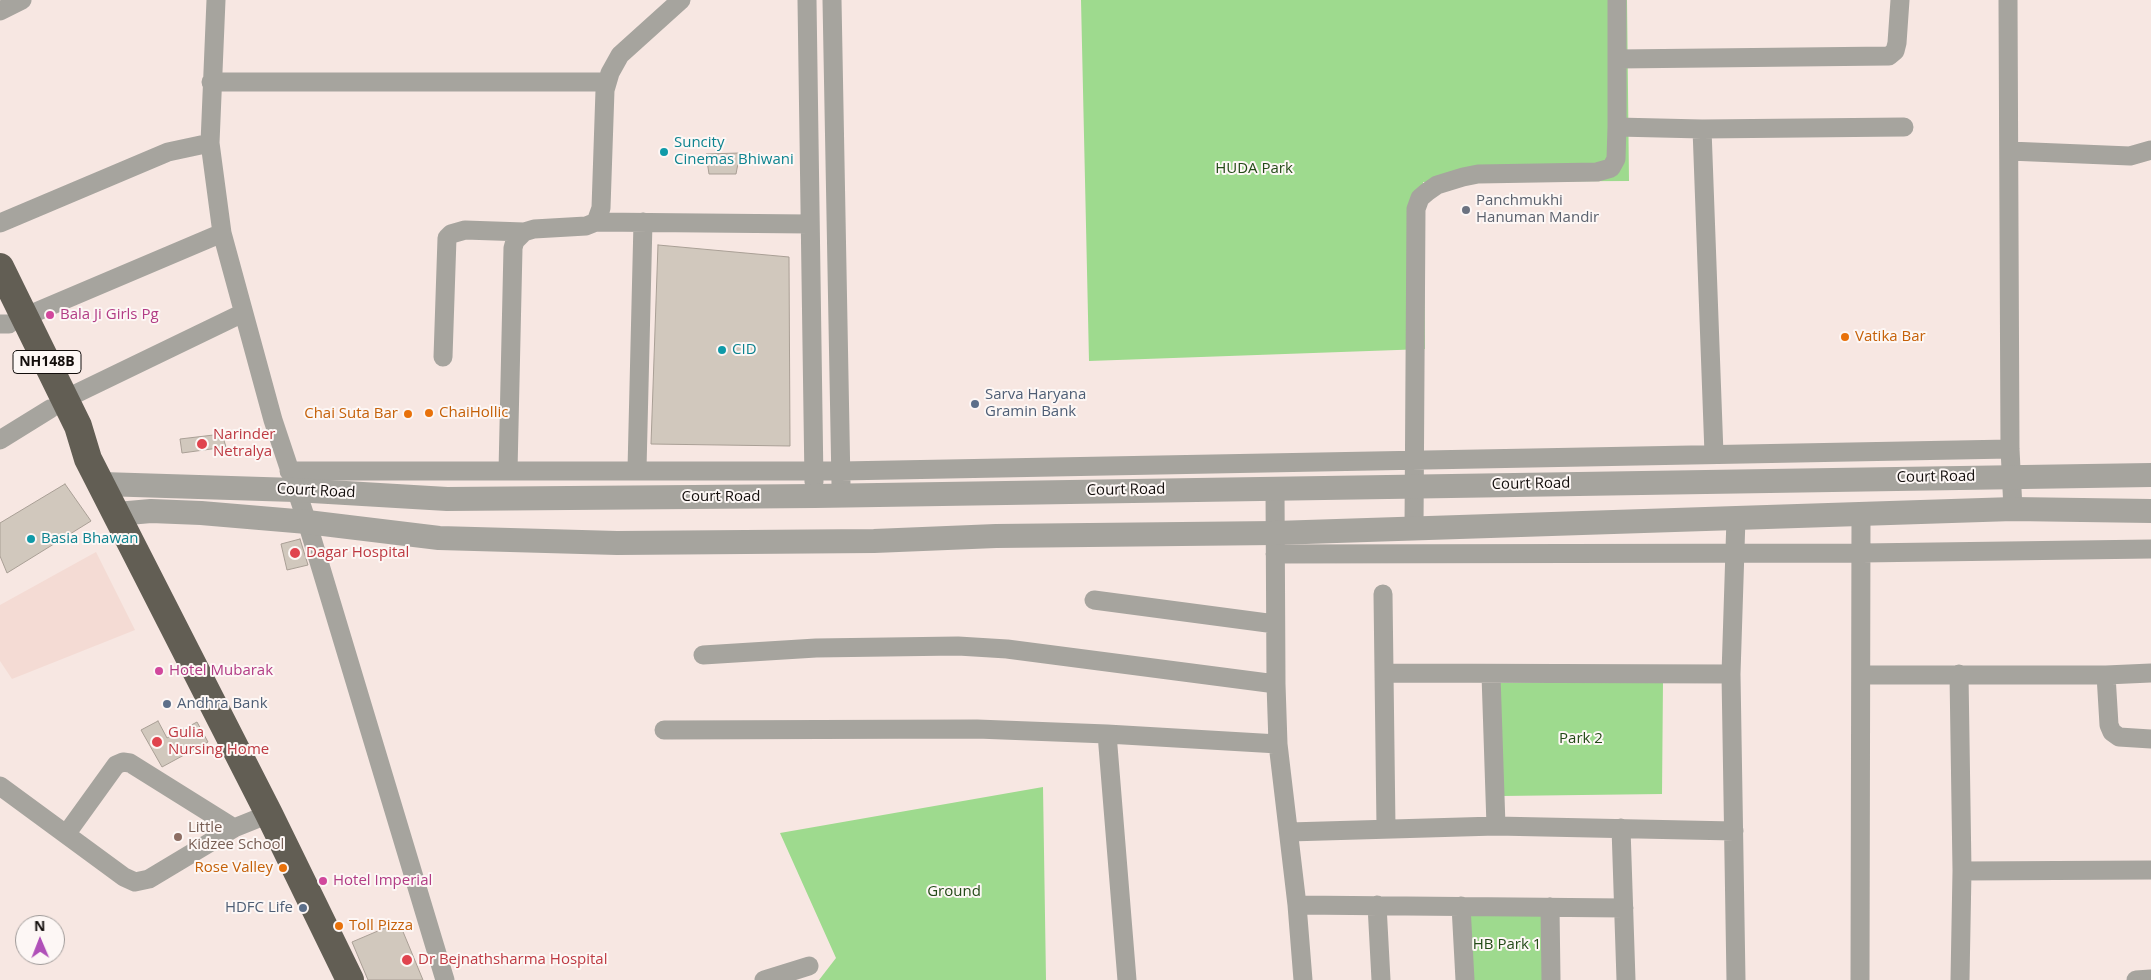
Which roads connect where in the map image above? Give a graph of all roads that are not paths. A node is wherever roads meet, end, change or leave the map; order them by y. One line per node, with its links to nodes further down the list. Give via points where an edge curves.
1 (22, 0): 9 (street)
2 (216, 0): 11 (street)
3 (681, 0): 12 (street, via 620,55)
4 (807, 0): 22 (street)
5 (832, 0): 37 (street)
6 (1617, 0): 10 (street)
7 (1900, 0): 10 (street, via 1897,43 1895,51 1888,56)
8 (2008, 0): 18 (street)
9 (0, 11)
10 (1618, 59): 13 (street)
11 (211, 82): 12 (street); 16 (street)
12 (606, 82): 19 (street, via 601,208)
13 (1618, 127): 15 (street); 33 (street, via 1615,164 1604,172 1478,174 1437,185 1420,198 1414,218)
14 (1904, 127): 15 (street)
15 (1702, 129): 32 (street)
16 (210, 143): 21 (street, via 168,152); 24 (street)
17 (2151, 150): 18 (street, via 2130,156)
18 (2009, 152): 31 (street)
19 (596, 222): 20 (street); 23 (street, via 586,226)
20 (643, 222): 22 (street); 34 (street)
21 (0, 223)
22 (809, 224): 36 (street)
23 (524, 232): 28 (street, via 466,230 447,238); 35 (street, via 513,248)
24 (222, 233): 26 (street); 27 (street)
25 (0, 267): 27 (highway, NH148B)
26 (243, 313): 29 (street); 40 (street)
27 (8, 318): 29 (highway, NH148B)
28 (444, 357)
29 (58, 404): 30 (street); 41 (highway, NH148B, via 65,434 88,459)
30 (0, 440)
31 (2010, 449): 32 (street); 39 (street)
32 (1714, 454): 33 (street)
33 (1412, 459): 37 (street); 42 (street)
34 (637, 470): 35 (street); 36 (street)
35 (508, 471): 40 (street)
36 (814, 471): 37 (street); 45 (street)
37 (841, 471): 44 (street)
38 (2151, 474): 39 (street, Court Road)
39 (2011, 475): 42 (street, Court Road); 46 (street)
40 (292, 480): 41 (street, Court Road); 45 (street, Court Road, via 447,499); 51 (street)
41 (102, 484): 48 (highway, NH148B)
42 (1413, 486): 43 (street, Court Road); 52 (street)
43 (1275, 488): 44 (street, Court Road); 53 (street)
44 (842, 495): 45 (street, Court Road)
45 (815, 496)
46 (2013, 509): 47 (street); 49 (street)
47 (2151, 511)
48 (117, 514): 51 (street, via 193,512); 74 (highway, NH148B)
49 (1861, 514): 50 (street); 56 (street)
50 (1736, 518): 52 (street); 55 (street)
51 (307, 522): 53 (street, via 439,538 617,543 874,541 996,536); 92 (street)
52 (1414, 528): 53 (street)
53 (1275, 544): 55 (street); 59 (street)
54 (2151, 549): 56 (street)
55 (1735, 552): 56 (street); 63 (street)
56 (1862, 553): 66 (street)
57 (1383, 594): 61 (street)
58 (1094, 600): 59 (street)
59 (1275, 624): 68 (street)
60 (703, 655): 68 (street, via 816,648 958,646)
61 (1385, 673): 65 (street); 77 (street)
62 (2151, 673): 67 (street)
63 (1731, 674): 65 (street); 79 (street)
64 (1959, 674): 66 (street); 67 (street); 83 (street)
65 (1491, 675): 75 (street)
66 (1861, 675): 101 (street)
67 (2106, 675): 71 (street, via 2112,732 2123,738)
68 (1276, 684): 72 (street)
69 (664, 730): 70 (street, via 976,730)
70 (1107, 734): 72 (street); 94 (street)
71 (2151, 739)
72 (1278, 744): 80 (street)
73 (0, 786): 81 (street)
74 (269, 814): 76 (street); 91 (highway, NH148B)
75 (1496, 826): 77 (street); 78 (street)
76 (234, 828): 81 (street, via 140,882 124,877); 81 (street, via 123,762 116,765)
77 (1386, 828): 80 (street)
78 (1621, 828): 79 (street); 88 (street)
79 (1734, 831): 100 (street)
80 (1289, 832): 84 (street)
81 (67, 833)
82 (2151, 870): 83 (street)
83 (1962, 871): 102 (street)
84 (1297, 905): 85 (street); 95 (street)
85 (1377, 905): 86 (street); 96 (street)
86 (1461, 906): 87 (street); 97 (street)
87 (1550, 907): 88 (street); 98 (street)
88 (1624, 908): 99 (street)
89 (809, 966): 93 (street)
90 (2151, 979): 103 (street)
91 (350, 980)
92 (445, 980)
93 (764, 980)
94 (1127, 980)
95 (1303, 980)
96 (1381, 980)
97 (1465, 980)
98 (1551, 980)
99 (1626, 980)
100 (1736, 980)
101 (1860, 980)
102 (1960, 980)
103 (2136, 980)

